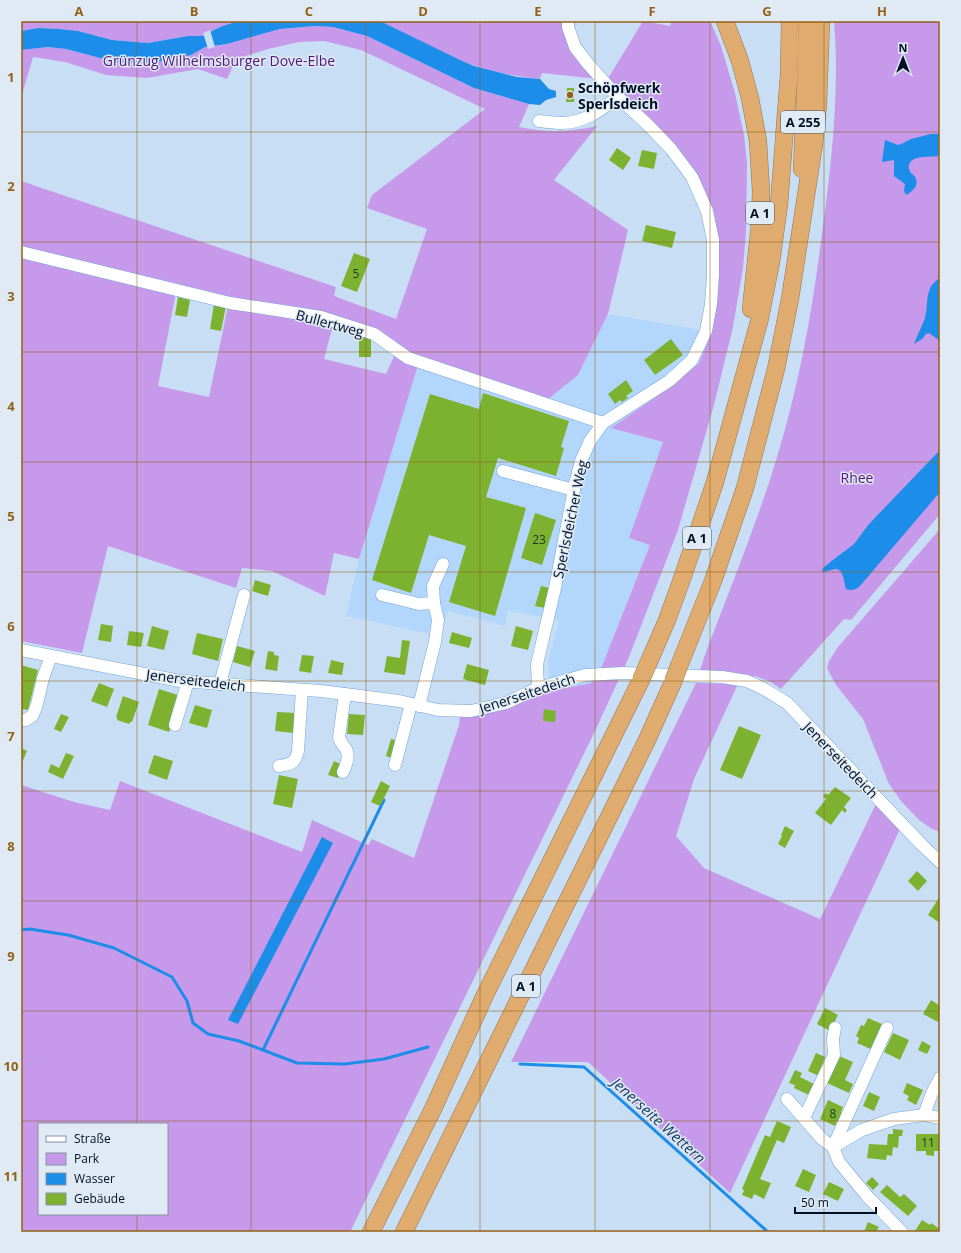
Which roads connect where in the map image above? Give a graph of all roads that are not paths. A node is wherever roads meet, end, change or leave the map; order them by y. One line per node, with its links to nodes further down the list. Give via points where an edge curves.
1 (568, 21): 6 (street, Sperlsdeicher Weg, via 575,47)
2 (725, 21): 10 (highway, A 1, via 750,98 758,142 760,192 752,308)
3 (790, 21): 10 (highway, A 255, via 790,74 773,248 760,318)
4 (807, 21): 8 (highway, A 255)
5 (820, 21): 8 (highway, A 1, via 818,104)
6 (618, 97): 7 (street, via 596,114 579,120 563,123); 11 (street, Sperlsdeicher Weg, via 649,126 692,177 707,211 713,240 713,274 706,331 692,360 669,381)
7 (540, 121)
8 (801, 223): 41 (highway, A 1, bridge, via 776,369 745,488 713,581 647,740)
9 (21, 252): 11 (street, Bullertweg, via 230,303 321,317 374,334 408,358)
10 (735, 408): 40 (highway, A 1, bridge, via 694,548 641,680)
11 (603, 423): 13 (street, Sperlsdeicher Weg, via 581,461)
12 (503, 471): 13 (street)
13 (574, 490): 22 (street, Sperlsdeicher Weg, via 537,664)
14 (443, 564): 17 (street, via 434,586)
15 (244, 595): 21 (street)
16 (382, 595): 17 (street, via 418,604)
17 (434, 603): 25 (street, via 438,620 435,642)
18 (21, 650): 19 (street, Jenerseitedeich)
19 (51, 656): 20 (street, Jenerseitedeich); 26 (street, via 33,715)
20 (188, 681): 21 (street, Jenerseitedeich); 27 (street)
21 (220, 684): 23 (street, Jenerseitedeich)
22 (538, 688): 25 (street, Jenerseitedeich, via 506,703 471,711 438,710); 31 (street, Jenerseitedeich, via 585,675 623,673 722,677 747,681 787,703)
23 (302, 690): 24 (street, Jenerseitedeich); 29 (street, via 297,756 292,763)
24 (345, 694): 25 (street, Jenerseitedeich); 30 (street, via 339,737 348,760)
25 (415, 704): 28 (street)
26 (21, 720)
27 (175, 725)
28 (395, 765)
29 (279, 766)
30 (343, 772)
31 (940, 862)
32 (835, 1028): 37 (street, via 834,1055)
33 (886, 1028): 39 (street)
34 (940, 1078): 36 (street)
35 (787, 1099): 37 (street)
36 (924, 1115): 38 (street); 39 (street, via 894,1119 862,1130)
37 (804, 1118): 39 (street, via 822,1139)
38 (940, 1118)
39 (833, 1147): 42 (street, via 839,1162)
40 (371, 1232)
41 (404, 1232)
42 (902, 1232)

